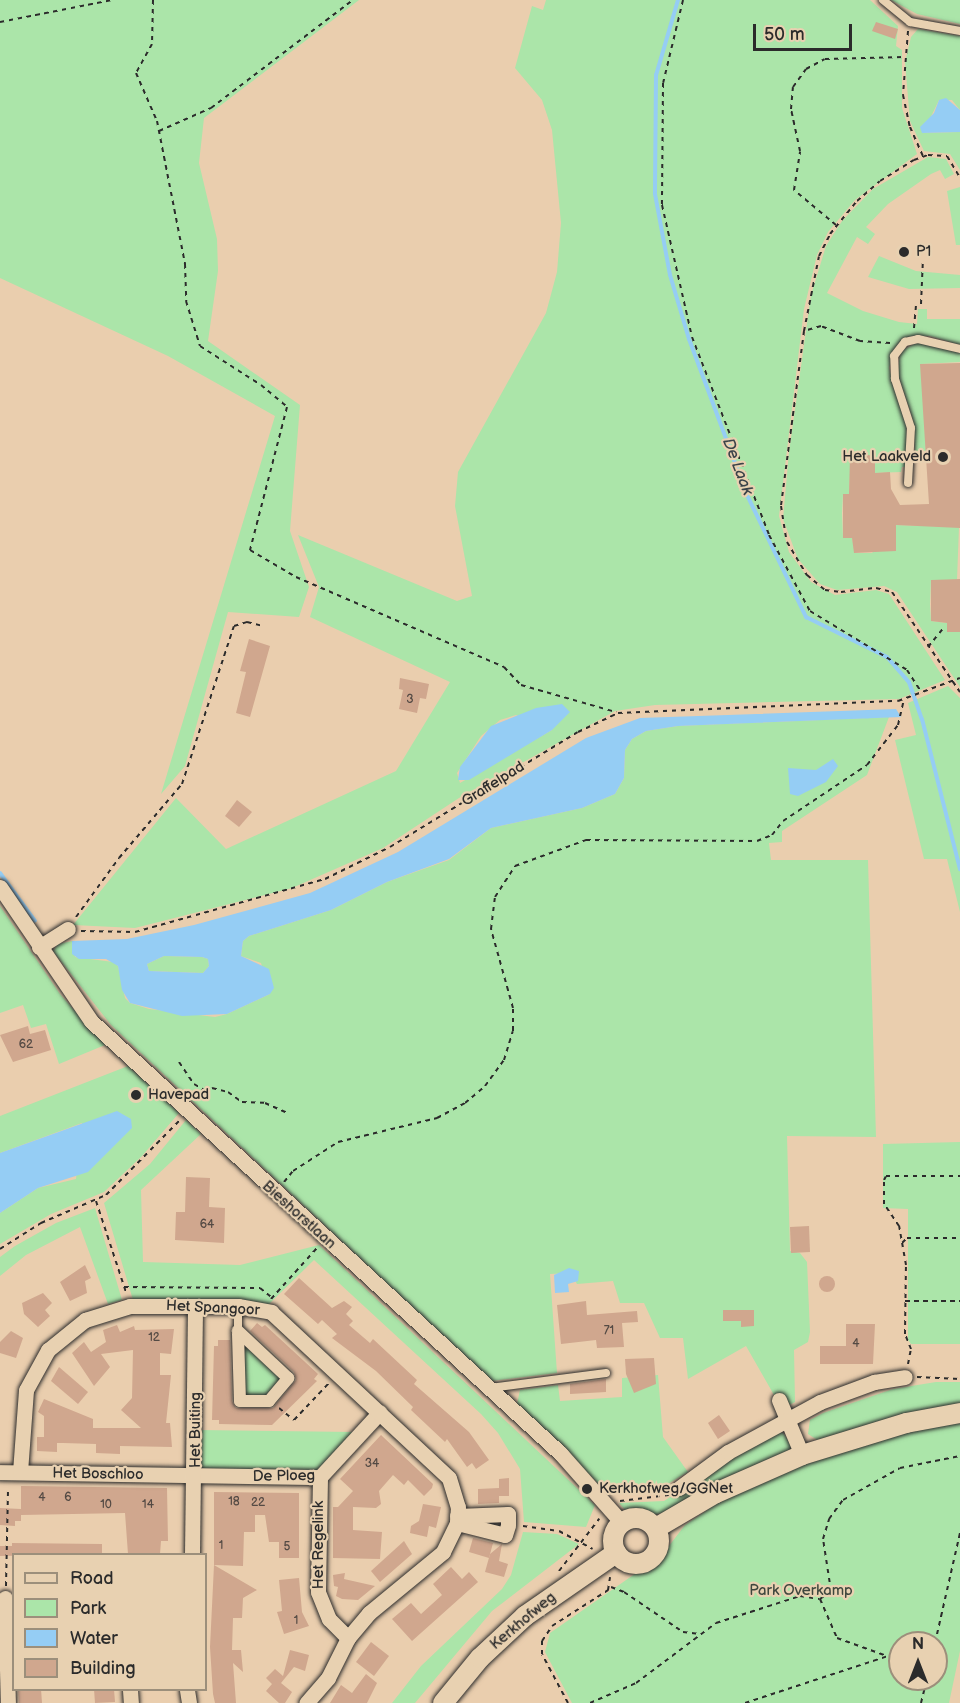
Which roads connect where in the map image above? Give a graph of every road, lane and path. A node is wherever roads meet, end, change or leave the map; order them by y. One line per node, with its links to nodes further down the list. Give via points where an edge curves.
1 (112, 0): 6 (path)
2 (153, 0): 10 (path, via 152,44 136,73)
3 (353, 0): 10 (path, via 211,108)
4 (683, 0): 28 (path, via 663,83 662,205 692,338 769,536 810,611 907,670)
5 (883, 0): 7 (lane)
6 (0, 22)
7 (910, 22): 8 (lane); 9 (path)
8 (960, 31)
9 (904, 57): 11 (path, via 904,109); 13 (path, via 825,59 806,69 793,87 791,109 800,151 794,190)
10 (159, 131): 30 (path, via 185,264 186,301 200,346 261,385 287,407 250,550 296,577 504,667 521,685)
11 (923, 156): 12 (path, via 950,157); 13 (path, via 880,180)
12 (960, 178)
13 (836, 225): 17 (path, via 815,269)
14 (923, 259): 16 (path)
15 (916, 304): 18 (path)
16 (921, 304)
17 (804, 331): 19 (path, via 821,326 867,343); 24 (path, via 783,483 781,516 787,542 807,575 825,590 876,588 892,592)
18 (914, 339): 19 (lane); 20 (lane)
19 (905, 342): 21 (lane, via 894,356 893,371 911,428)
20 (960, 349)
21 (908, 483)
22 (263, 626): 32 (path, via 247,622 234,626 182,784 119,858)
23 (944, 627): 24 (path)
24 (928, 647): 26 (path)
25 (960, 678): 26 (path, Graffelpad)
26 (952, 681): 27 (path); 28 (path, Graffelpad)
27 (960, 692)
28 (922, 693): 29 (path, Graffelpad)
29 (904, 700): 30 (path, Graffelpad); 39 (path, via 898,725 867,765 783,821 772,835 757,841 586,840 515,866 495,897 491,929 513,1008 513,1031 504,1060 485,1086 465,1103 436,1118 338,1142 293,1171)
30 (618, 713): 32 (path, Graffelpad, via 578,732 390,847 324,879 135,932)
31 (0, 887): 33 (street, Bieshorstlaan)
32 (68, 929): 33 (street)
33 (39, 947): 36 (street, Bieshorstlaan, via 91,1021)
34 (179, 1062): 35 (path, via 194,1084)
35 (204, 1090): 36 (path); 37 (path, via 228,1092 242,1102 265,1103)
36 (185, 1111): 39 (street, Bieshorstlaan); 40 (path, via 134,1170)
37 (287, 1113)
38 (960, 1176): 43 (path, via 885,1178 884,1204 899,1226)
39 (275, 1193): 42 (street, Bieshorstlaan)
40 (96, 1201): 44 (path, via 52,1217); 45 (path)
41 (960, 1238): 43 (path, via 907,1238)
42 (326, 1239): 48 (path); 58 (street, Bieshorstlaan)
43 (902, 1243): 46 (path)
44 (0, 1249)
45 (124, 1287): 48 (path, via 260,1288); 49 (path)
46 (905, 1301): 47 (path); 55 (path, via 905,1334 911,1355)
47 (960, 1301)
48 (267, 1303): 51 (street, Het Spangoor); 53 (street, Het Spangoor, via 271,1312)
49 (130, 1306): 50 (street, Het Spangoor); 67 (street, Het Spangoor, via 85,1320 66,1333 37,1367 22,1413)
50 (195, 1306): 51 (street, Het Spangoor); 68 (street, Het Buiting)
51 (238, 1306): 52 (lane)
52 (238, 1333): 59 (street, via 288,1378); 59 (street, via 240,1401)
53 (338, 1373): 59 (path, via 294,1420); 62 (street, Het Spangoor)
54 (606, 1373): 57 (lane)
55 (904, 1378): 56 (path); 64 (street, via 855,1388)
56 (960, 1379)
57 (518, 1384): 58 (lane); 61 (lane)
58 (488, 1388): 61 (street, Bieshorstlaan)
59 (270, 1400)
60 (780, 1400): 64 (street)
61 (509, 1407): 71 (street, Bieshorstlaan, via 574,1467)
62 (380, 1412): 69 (street, De Ploeg); 72 (street, Het Spangoor, via 448,1478)
63 (960, 1413): 65 (street, via 894,1426)
64 (787, 1419): 65 (street); 70 (street, via 728,1452)
65 (802, 1455): 74 (street, via 716,1493)
66 (960, 1456): 80 (path, via 900,1468 843,1500 829,1518 824,1539 831,1591)
67 (10, 1472): 68 (street, Het Boschloo); 79 (path)
68 (196, 1476): 69 (street, De Ploeg); 76 (street, Het Buiting)
69 (320, 1478): 83 (street, Het Regelink, via 318,1592 329,1619)
70 (679, 1488): 71 (path, via 658,1499 623,1499)
71 (616, 1516): 74 (street, via 640,1518); 77 (street)
72 (457, 1519): 73 (street, via 508,1514); 83 (street, via 443,1552 369,1613)
73 (508, 1524): 77 (path, via 574,1536)
74 (656, 1528): 77 (street, via 659,1538 652,1558 633,1564)
75 (960, 1533): 81 (path)
76 (192, 1553)
77 (609, 1557): 78 (path); 87 (street, Kerkhofweg, via 517,1623)
78 (611, 1587): 82 (path, via 683,1632); 88 (path, via 552,1626 544,1637 542,1654)
79 (6, 1598): 85 (street)
80 (819, 1599): 82 (path, via 800,1596 726,1619); 84 (path, via 837,1638)
81 (938, 1631)
82 (703, 1634): 89 (path, via 636,1683)
83 (348, 1638): 86 (street, via 327,1678)
84 (887, 1656): 90 (path)
85 (8, 1703)
86 (306, 1703)
87 (443, 1703)
88 (568, 1703)
89 (590, 1703)
90 (745, 1703)

